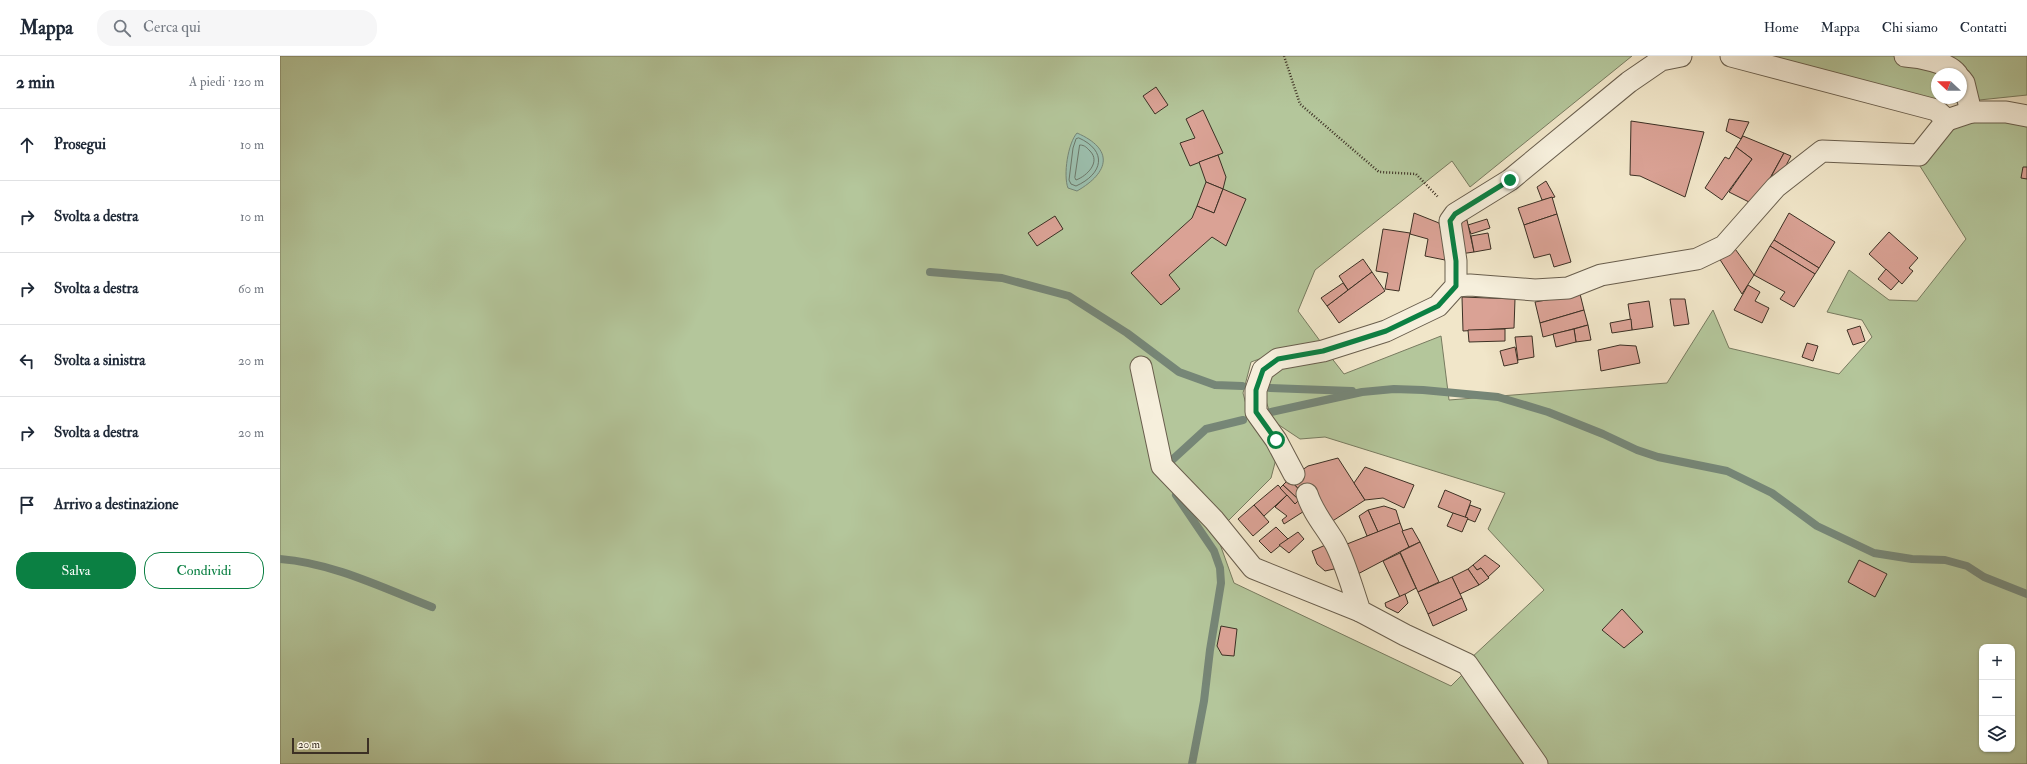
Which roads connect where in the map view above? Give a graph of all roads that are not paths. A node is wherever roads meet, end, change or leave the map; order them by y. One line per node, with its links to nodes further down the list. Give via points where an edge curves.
1 (1681, 56): 9 (street, via 1661,60 1629,82 1510,180 1455,214 1450,221 1456,261)
2 (1731, 56): 8 (street, via 1936,110)
3 (1905, 56): 4 (street, via 1918,57)
4 (1953, 68)
5 (1967, 95): 6 (street)
6 (1971, 112): 7 (street, via 2006,112); 8 (street)
7 (2027, 116)
8 (1946, 120): 9 (street, via 1919,155 1822,150 1776,187 1724,246 1697,259 1600,275 1568,288 1535,290)
9 (1456, 286): 11 (street, via 1438,306 1386,331 1323,351 1278,359 1263,370 1256,390 1256,412 1276,440)
10 (1141, 367): 13 (street, via 1162,466 1214,520 1253,568)
11 (1294, 474)
12 (1307, 494): 13 (street, via 1312,508 1335,543)
13 (1360, 611): 14 (street, via 1468,664)
14 (1537, 764)

